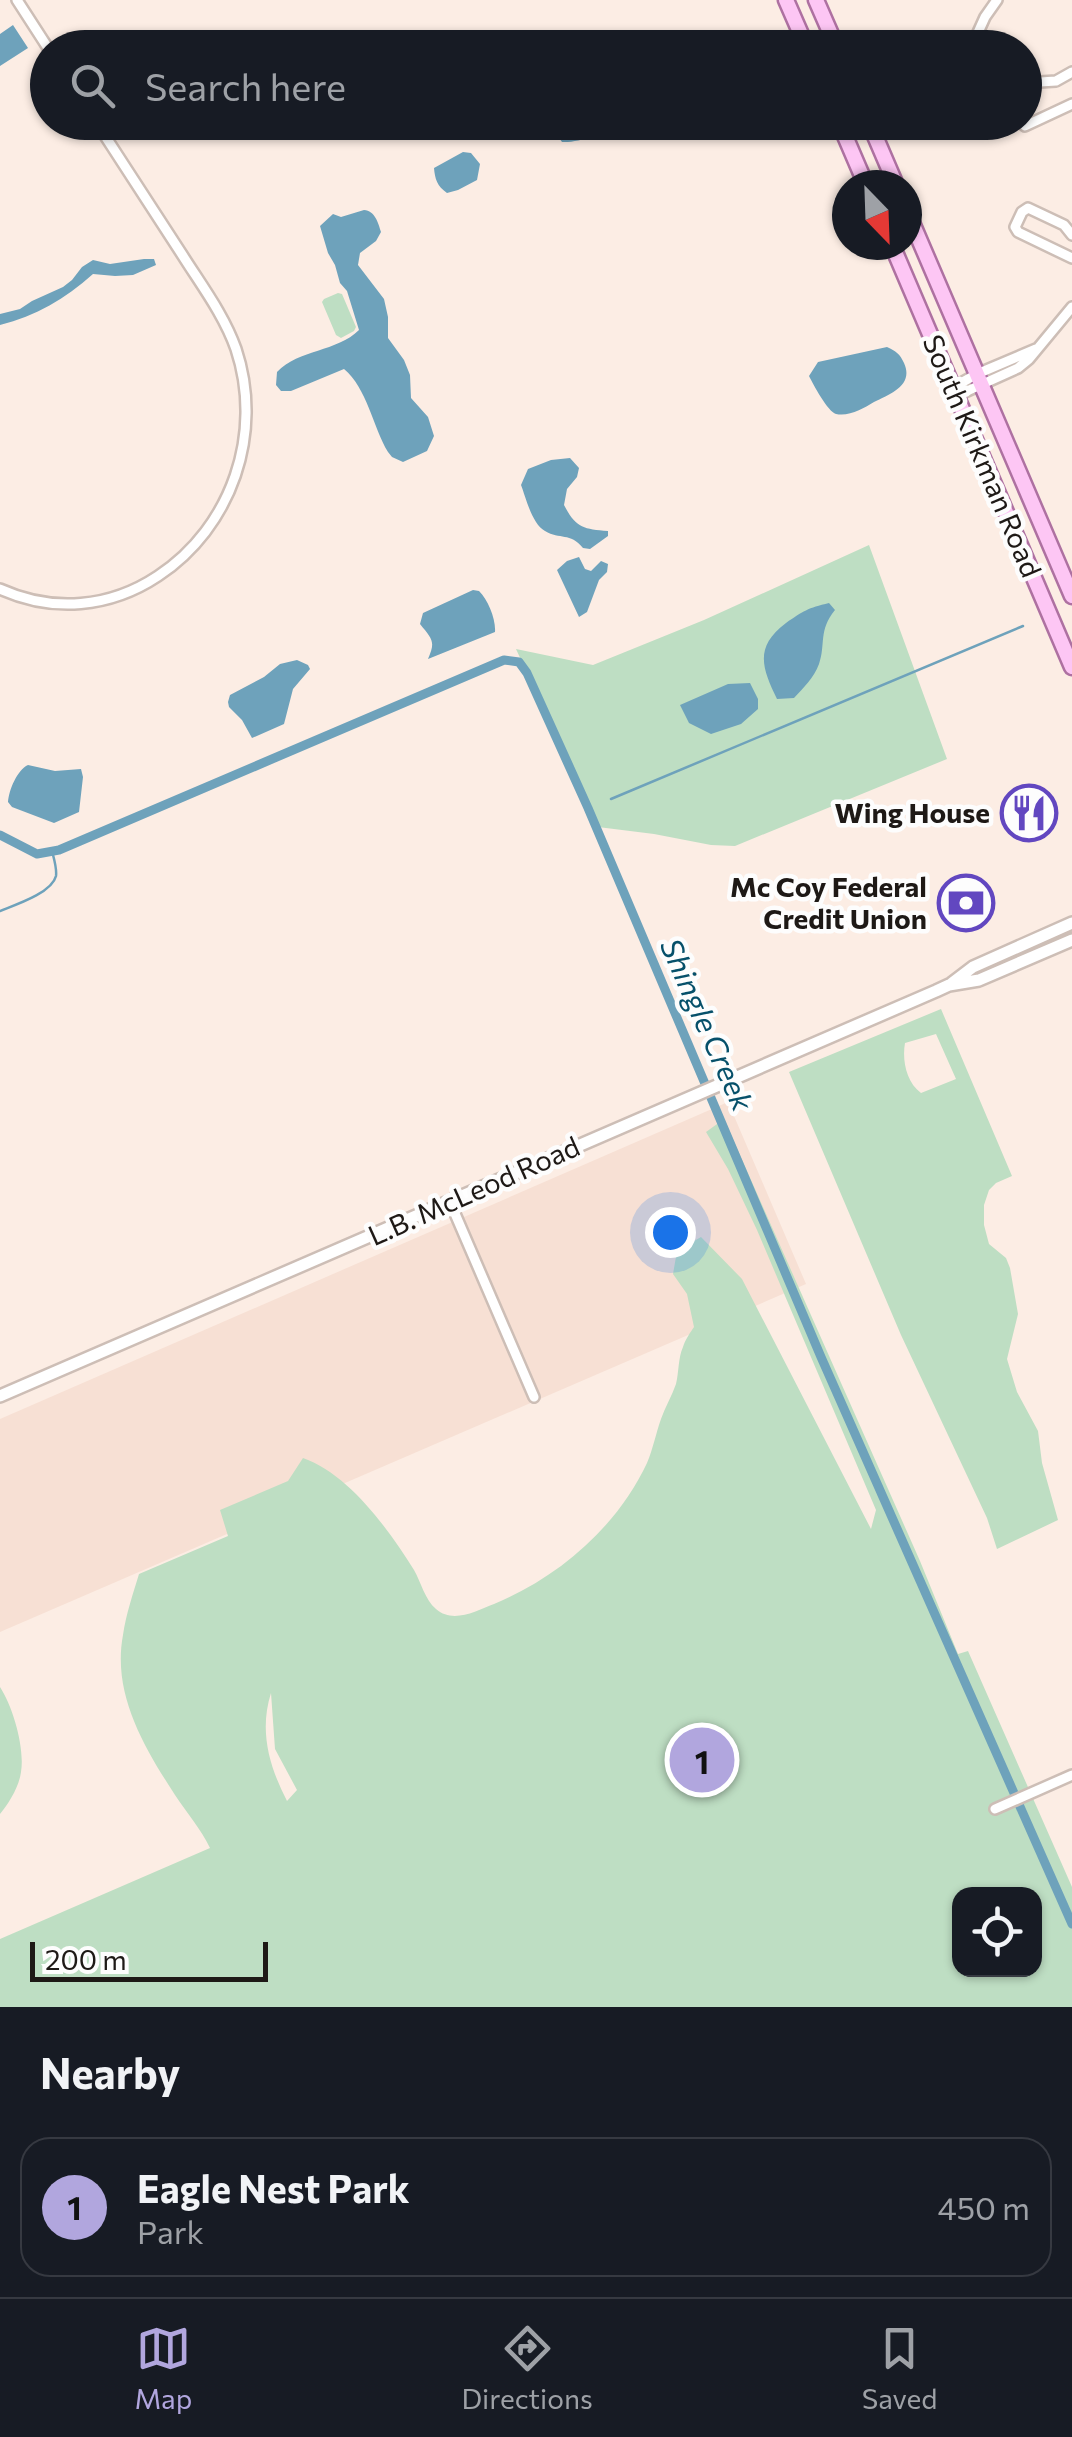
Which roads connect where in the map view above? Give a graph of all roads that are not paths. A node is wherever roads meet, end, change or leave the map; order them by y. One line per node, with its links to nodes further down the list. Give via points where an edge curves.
1 (17, 0): 5 (street)
2 (786, 0): 6 (main road)
3 (816, 0): 7 (main road)
4 (997, 0): 8 (street)
5 (36, 30)
6 (799, 30)
7 (829, 30)
8 (979, 30)
9 (1072, 72): 10 (street)
10 (1042, 83)
11 (1072, 104): 12 (street)
12 (1042, 118)
13 (108, 140): 25 (street, via 230,335 245,392 242,451 230,490 204,533 141,587 67,605)
14 (847, 140): 16 (main road)
15 (877, 140): 17 (main road)
16 (860, 170)
17 (890, 170)
18 (1072, 236): 20 (street, via 1028,208 1015,227)
19 (922, 246): 23 (main road, South Kirkman Road)
20 (1072, 258)
21 (898, 260): 24 (main road, South Kirkman Road)
22 (1072, 307): 23 (street, via 1018,368)
23 (979, 380): 24 (street); 26 (main road, South Kirkman Road)
24 (954, 392): 27 (main road, South Kirkman Road)
25 (0, 590)
26 (1072, 596)
27 (1072, 666)
28 (1072, 923): 30 (street, L.B. McLeod Road, via 973,966)
29 (1072, 940): 30 (street, L.B. McLeod Road, via 980,980)
30 (948, 985): 31 (street, L.B. McLeod Road)
31 (450, 1202): 32 (street, L.B. McLeod Road); 33 (street)
32 (0, 1396)
33 (534, 1397)
34 (1072, 1775): 35 (street)
35 (995, 1809)

